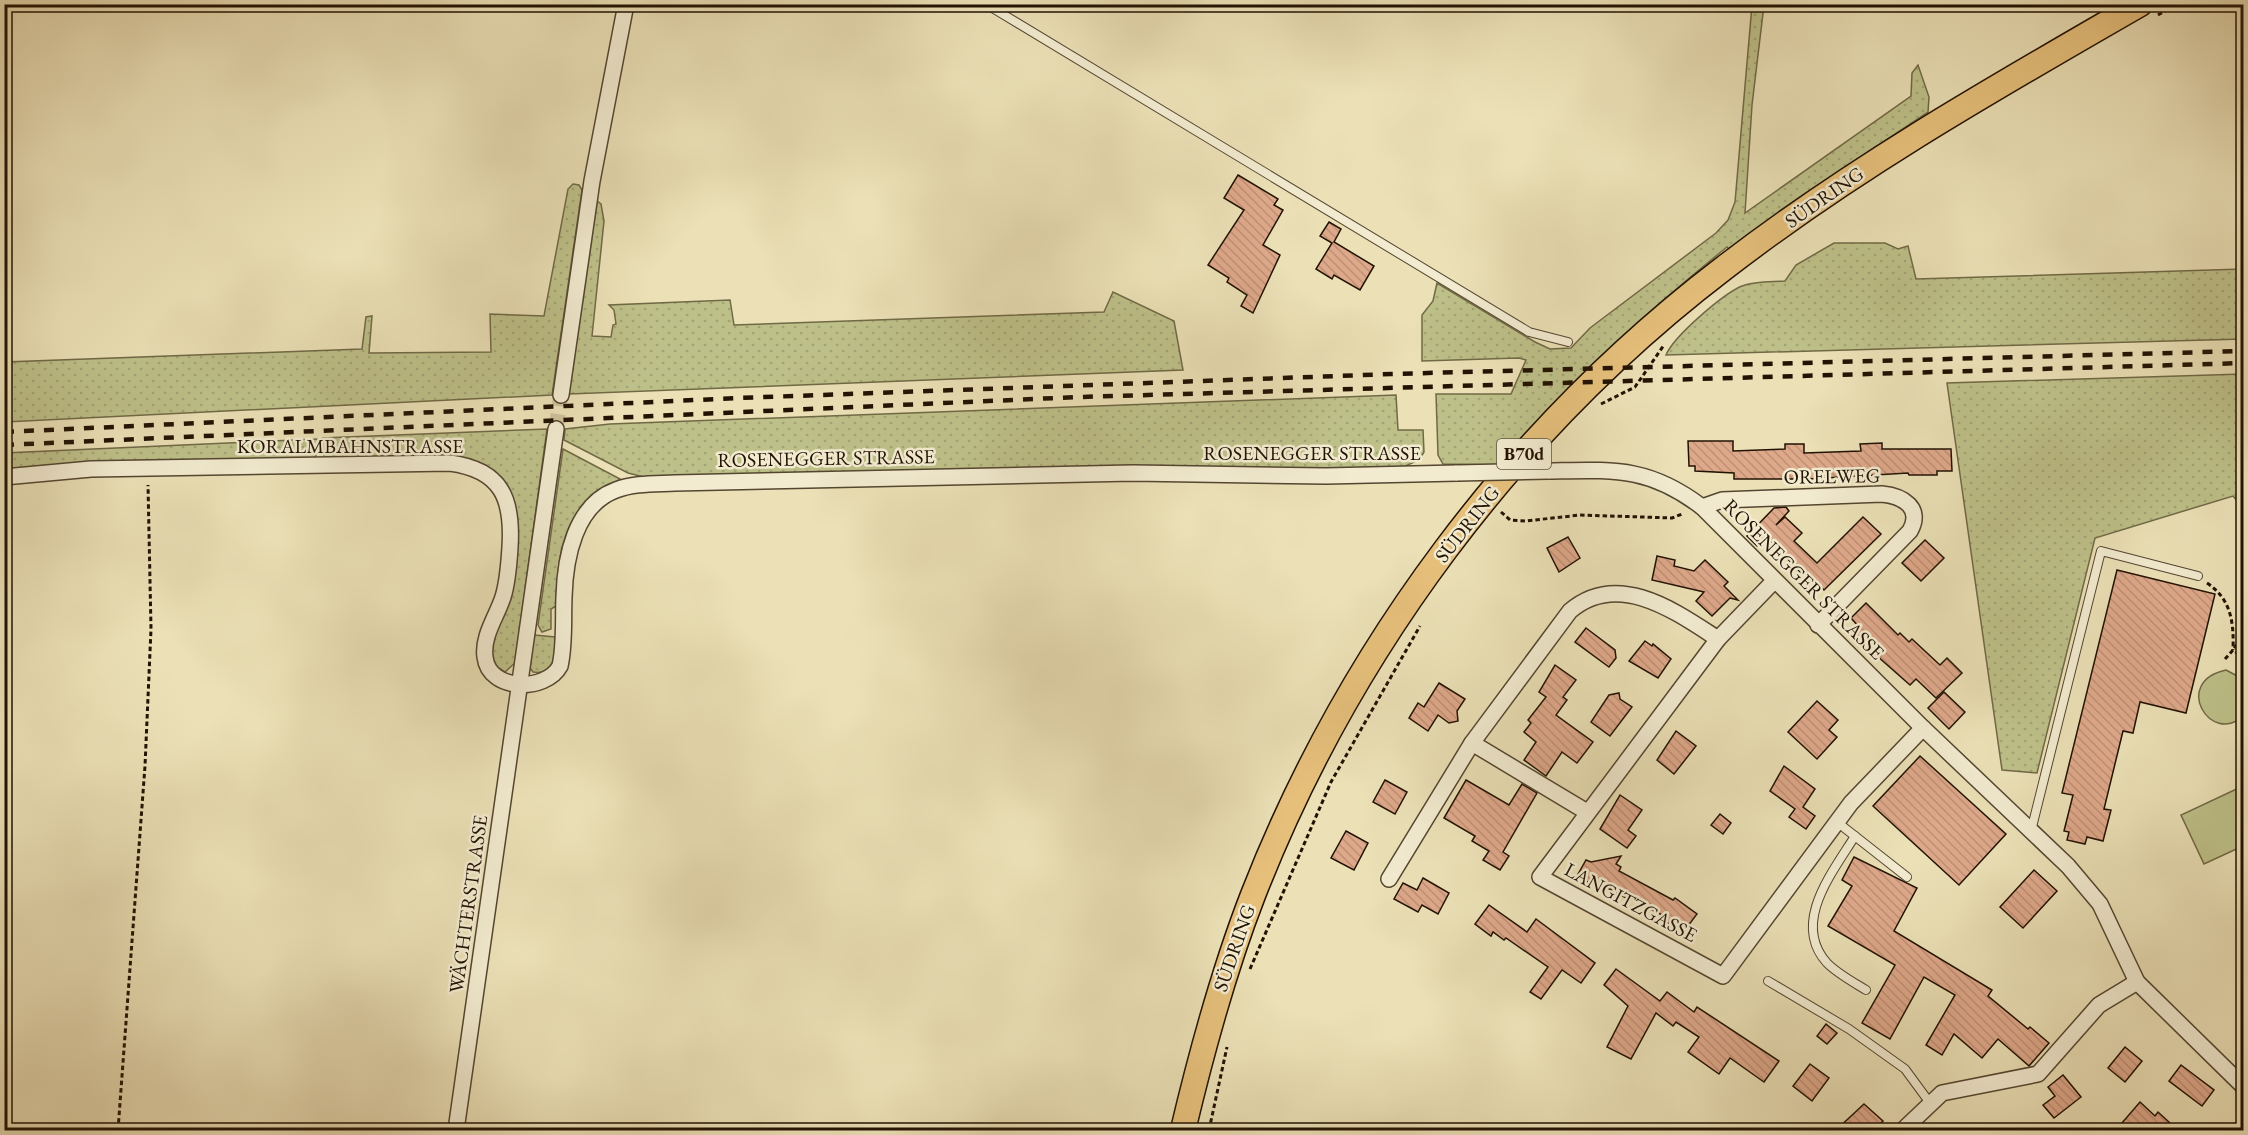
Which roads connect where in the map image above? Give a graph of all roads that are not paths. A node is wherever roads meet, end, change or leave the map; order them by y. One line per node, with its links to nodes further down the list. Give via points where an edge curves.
1 (626, 4): 5 (street, via 592,181)
2 (986, 4): 4 (lane, via 1529,332)
3 (2144, 12): 28 (main road, SÜDRING / B70d, via 1942,118 1831,190 1723,268 1589,386 1496,486 1384,638 1302,786 1233,949 1204,1041)
4 (1568, 342)
5 (561, 395)
6 (556, 429): 13 (street)
7 (4, 477): 13 (street, KORALMBAHNSTRASSE, via 74,470 450,463 485,473 504,494 511,524 505,587 487,638 485,659 500,679)
8 (1702, 507): 10 (street, ROSENEGGER STRASSE); 11 (street, ORELWEG, via 1722,500 1882,494 1909,503 1914,515 1910,531); 13 (street, ROSENEGGER STRASSE, bridge, via 1668,484 1635,473 1548,471 1326,476 1064,474 627,487 595,503 576,531 565,576 562,658 557,673 544,683)
9 (2198, 576): 18 (lane, via 2101,551)
10 (1774, 581): 11 (street, ROSENEGGER STRASSE); 12 (street, LANGITZGASSE)
11 (1818, 625): 14 (street, ROSENEGGER STRASSE)
12 (1718, 639): 15 (street, via 1670,608 1642,597 1610,594 1588,598 1570,611); 16 (street, LANGITZGASSE)
13 (521, 684): 27 (street, WÄCHTERSTRASSE)
14 (1923, 728): 17 (street, LANGITZGASSE); 18 (street, ROSENEGGER STRASSE)
15 (1472, 743): 16 (street); 21 (street)
16 (1587, 812): 17 (street, LANGITZGASSE, via 1540,877 1723,976)
17 (1837, 822): 19 (lane)
18 (2030, 833): 23 (street, ROSENEGGER STRASSE, via 2068,866 2100,904)
19 (1855, 836): 20 (lane); 24 (lane, via 1814,910 1812,932 1816,948 1828,964)
20 (1907, 877)
21 (1389, 879)
22 (1768, 981): 26 (lane, via 1849,1029 1905,1069)
23 (2137, 982): 25 (street, ROSENEGGER STRASSE); 26 (street, via 2099,1005 2038,1074 1942,1093)
24 (1866, 990)
25 (2244, 1087)
26 (1930, 1103): 29 (street)
27 (456, 1131)
28 (1183, 1131)
29 (1903, 1131)

